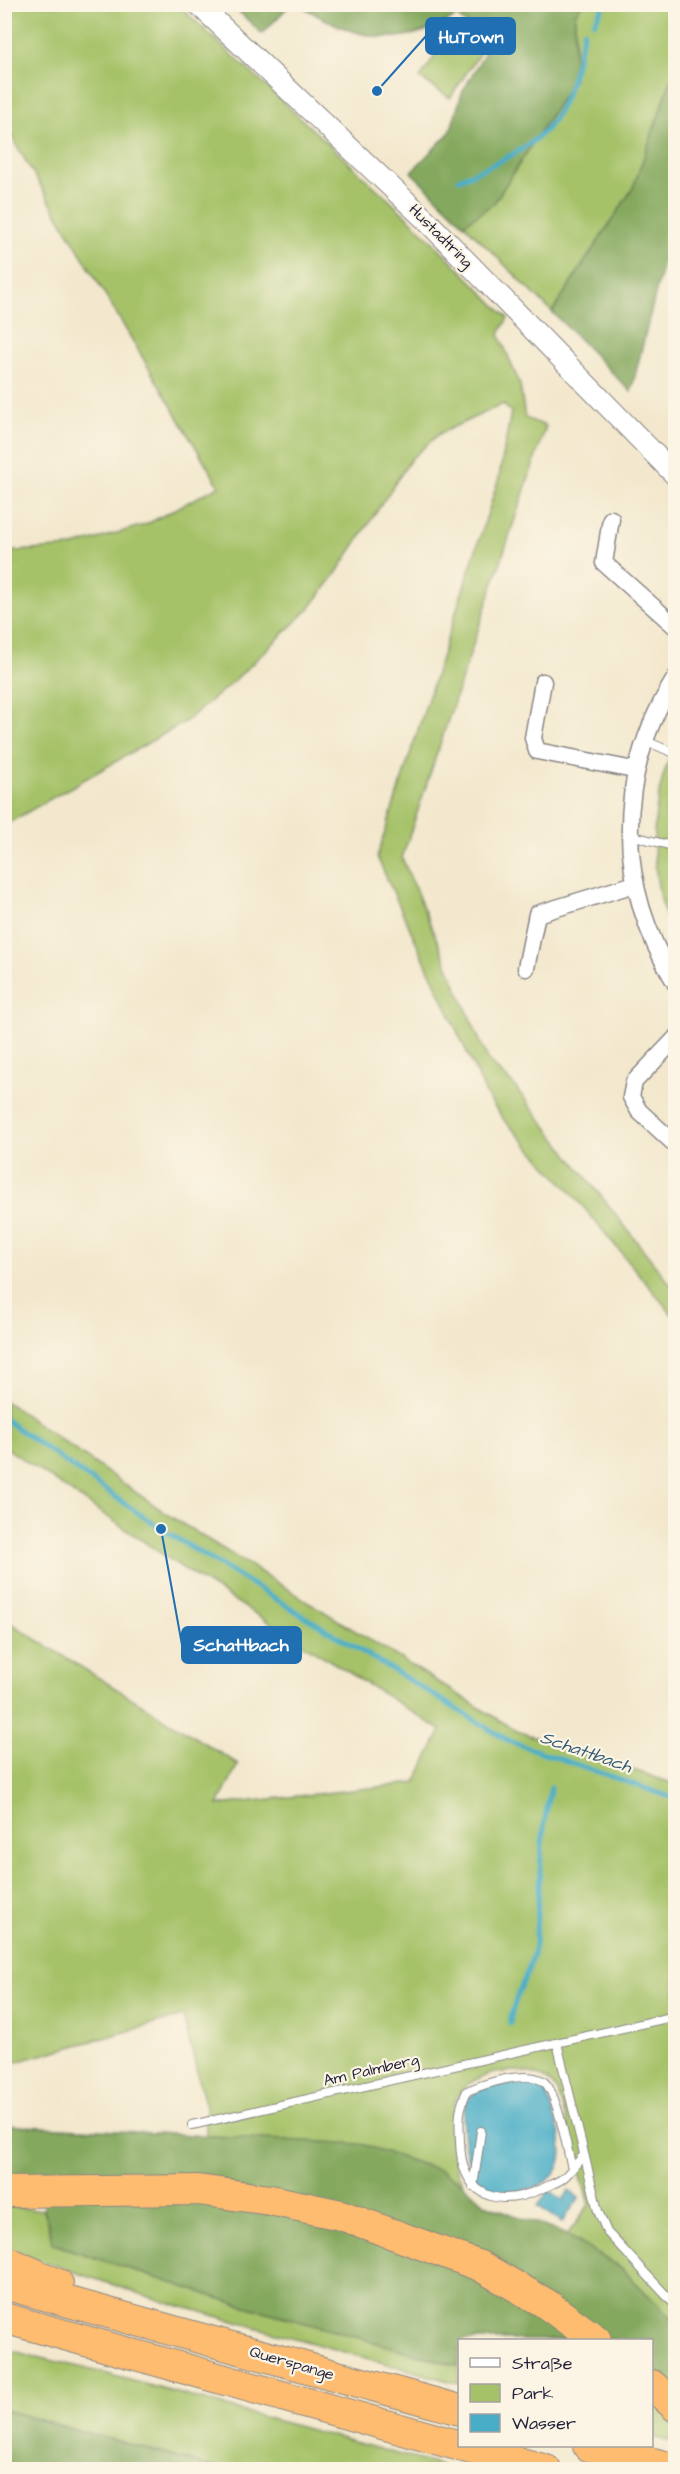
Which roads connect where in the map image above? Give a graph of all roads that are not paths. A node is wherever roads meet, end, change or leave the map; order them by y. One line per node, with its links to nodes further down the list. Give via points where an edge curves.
1 (198, 4): 2 (street, Hustadtring, via 427,221)
2 (675, 476)
3 (611, 519): 4 (street, via 604,563)
4 (675, 627)
5 (675, 677): 7 (street)
6 (543, 682): 9 (street, via 533,738 537,751)
7 (643, 740): 8 (lane); 9 (street)
8 (675, 754)
9 (634, 770): 10 (street)
10 (629, 835): 11 (lane); 12 (street)
11 (675, 847)
12 (635, 884): 13 (street, via 537,914); 14 (street, via 657,948)
13 (526, 968)
14 (675, 984)
15 (675, 1038): 16 (street, via 634,1082 632,1097 639,1111)
16 (675, 1145)
17 (675, 2016): 18 (lane, Am Palmberg)
18 (557, 2043): 19 (lane, Am Palmberg); 21 (lane)
19 (192, 2126)
20 (480, 2131): 23 (lane)
21 (584, 2155): 22 (lane); 27 (lane, via 607,2232)
22 (572, 2168): 23 (lane, via 562,2179 528,2194 486,2196); 23 (lane, via 551,2092 543,2081 529,2077 489,2082 467,2091 459,2108 460,2151)
23 (473, 2187)
24 (4, 2192): 31 (highway, via 198,2190 341,2215 480,2266 545,2303)
25 (4, 2260): 28 (highway)
26 (4, 2284): 28 (highway)
27 (675, 2306)
28 (125, 2317): 33 (highway, Querspange)
29 (4, 2318): 32 (highway)
30 (4, 2338): 32 (highway)
31 (595, 2339)
32 (236, 2382): 34 (highway, Querspange)
33 (458, 2410)
34 (458, 2444)
35 (468, 2447): 37 (highway, Querspange)
36 (595, 2447): 38 (highway)
37 (546, 2469)
38 (675, 2469)

